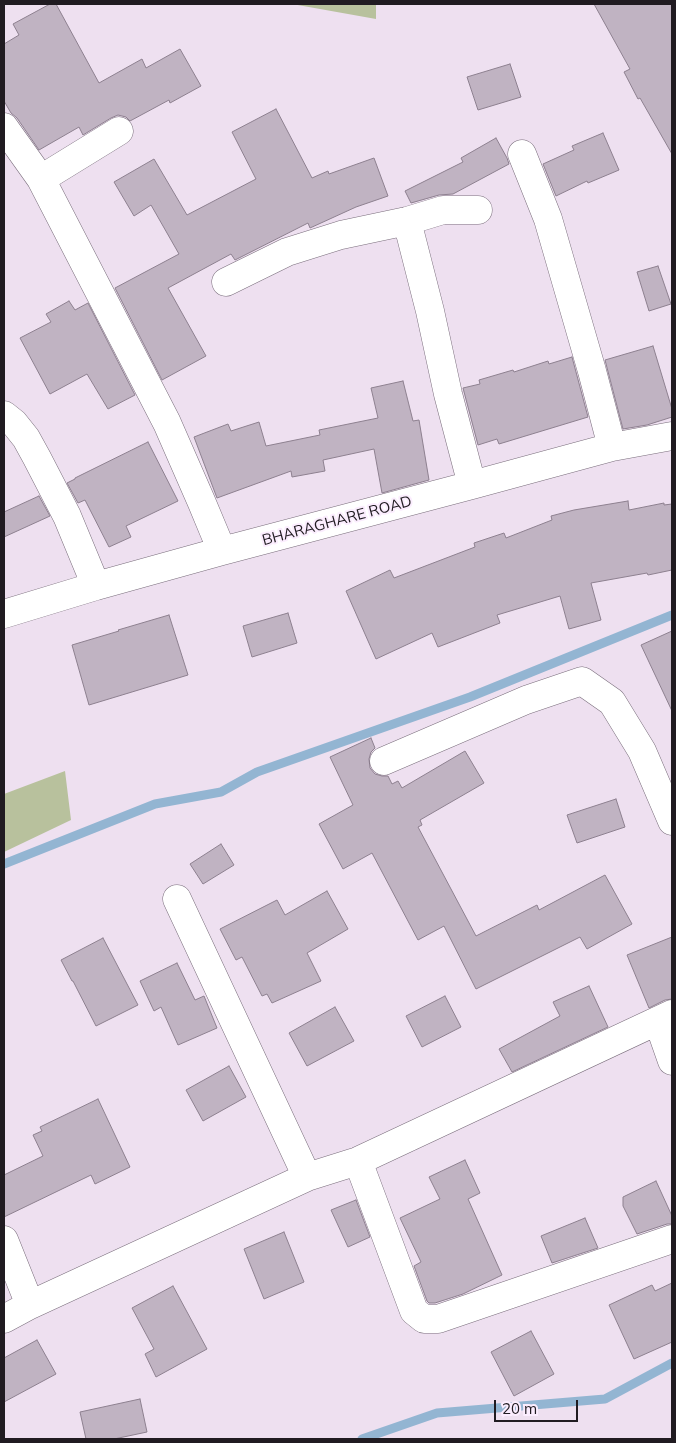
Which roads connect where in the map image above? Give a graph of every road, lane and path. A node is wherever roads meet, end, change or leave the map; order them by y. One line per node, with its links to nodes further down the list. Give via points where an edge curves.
1 (4, 127): 4 (street)
2 (119, 131): 4 (street)
3 (522, 154): 10 (street, via 548,220)
4 (41, 179): 12 (street, via 166,423)
5 (478, 210): 6 (street, via 443,210)
6 (407, 221): 7 (street, via 341,235 287,252); 11 (street)
7 (226, 282)
8 (4, 415): 13 (street, via 26,438 37,458 67,516)
9 (672, 436): 10 (street, BHARAGHARE ROAD)
10 (612, 447): 11 (street, BHARAGHARE ROAD)
11 (472, 485): 12 (street, BHARAGHARE ROAD)
12 (222, 551): 13 (street, BHARAGHARE ROAD)
13 (96, 586): 14 (street, BHARAGHARE ROAD)
14 (4, 614)
15 (384, 761): 16 (street, via 526,700 582,681 612,702 642,751)
16 (672, 820)
17 (177, 899): 21 (street)
18 (665, 1018): 19 (street); 20 (street)
19 (672, 1061)
20 (358, 1161): 21 (street); 22 (street, via 414,1311 424,1318 438,1319)
21 (307, 1177): 24 (street)
22 (672, 1239)
23 (4, 1240): 24 (street)
24 (30, 1305): 25 (street)
25 (4, 1319)

